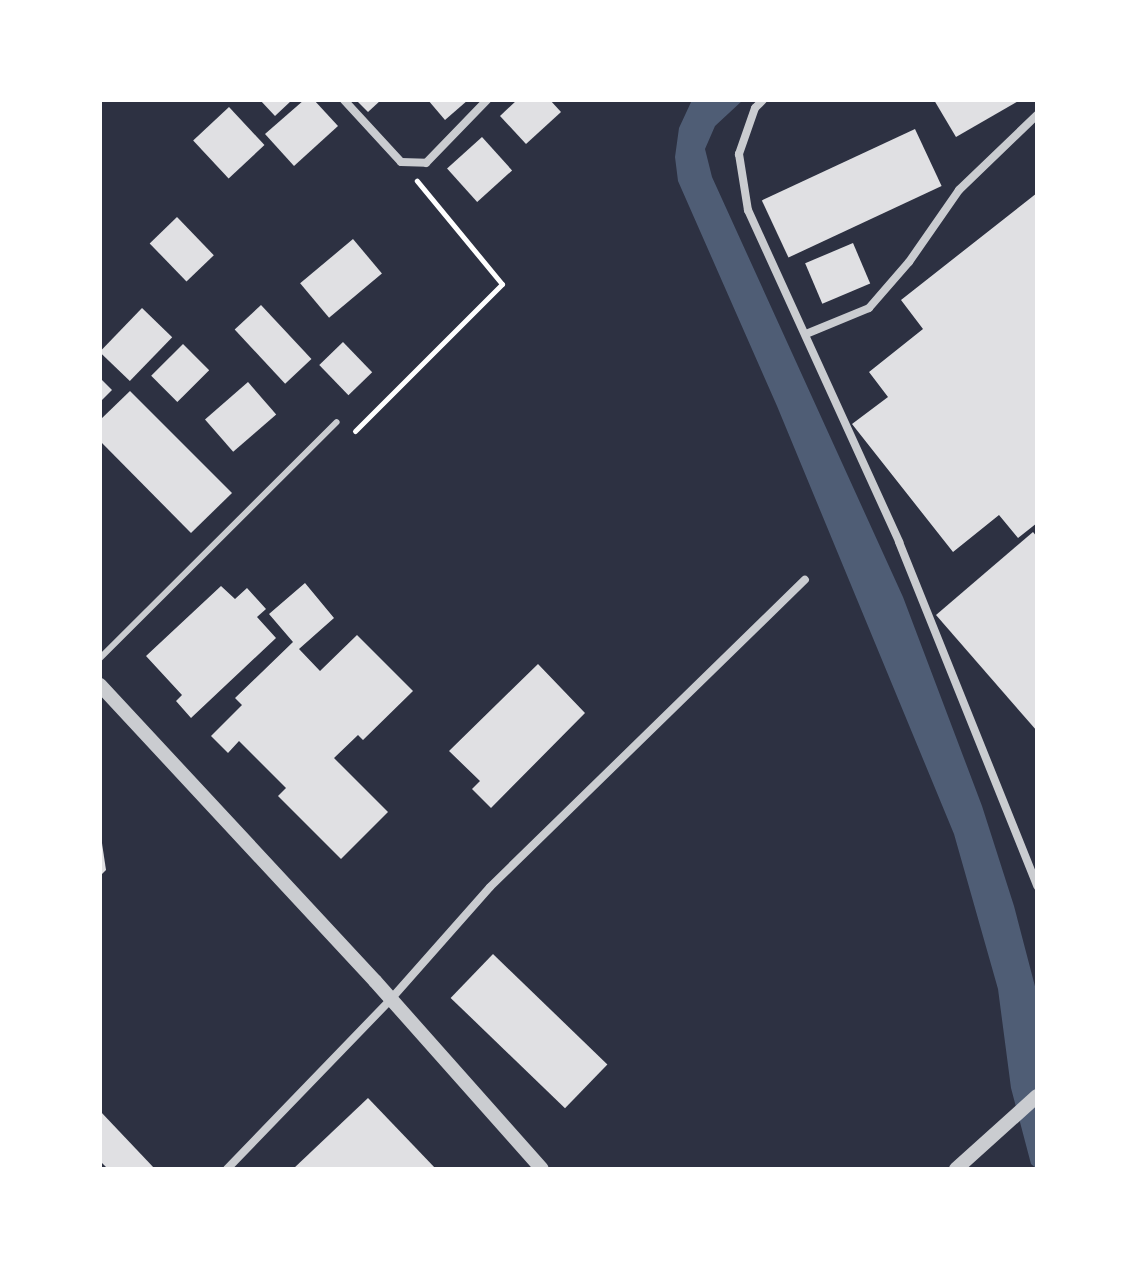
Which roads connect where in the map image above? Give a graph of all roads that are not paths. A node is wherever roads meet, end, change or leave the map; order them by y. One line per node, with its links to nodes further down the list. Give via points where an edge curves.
1 (344, 100): 2 (street, via 401,162 426,163)
2 (487, 100)
3 (763, 100): 5 (street, via 755,108 739,154 748,210)
4 (1037, 115): 5 (street, via 959,190 869,308)
5 (806, 334): 10 (street, via 899,542)
6 (337, 422): 8 (lane)
7 (805, 580): 11 (street, via 490,887)
8 (100, 658)
9 (100, 685): 11 (street)
10 (1037, 886)
11 (391, 999): 13 (street); 14 (street)
12 (1037, 1096): 15 (street)
13 (227, 1169)
14 (542, 1169)
15 (956, 1169)

